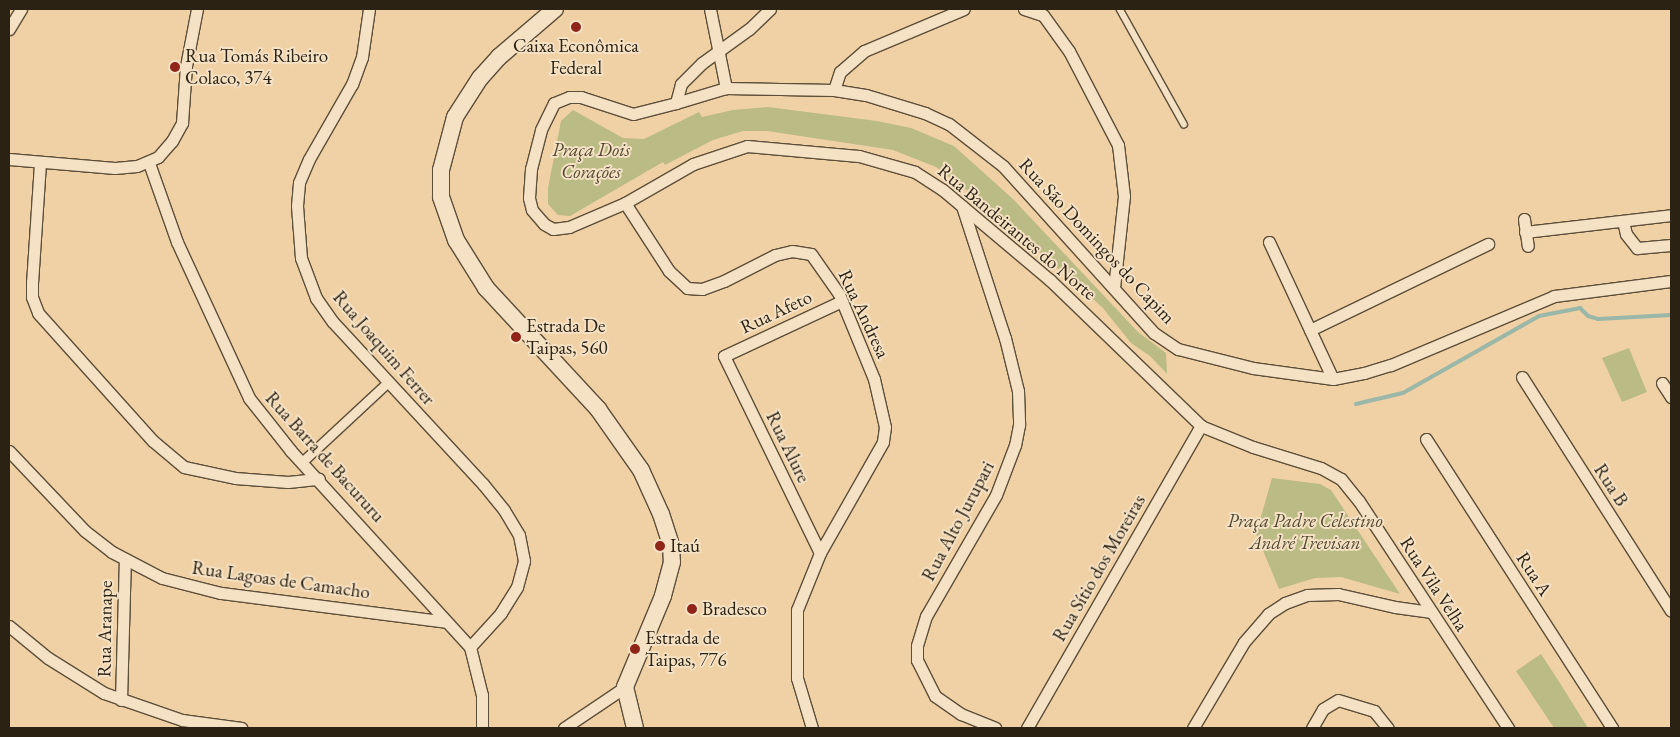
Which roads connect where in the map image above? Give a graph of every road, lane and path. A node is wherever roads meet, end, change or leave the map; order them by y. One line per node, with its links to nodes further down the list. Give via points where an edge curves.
1 (21, 9): 11 (street)
2 (198, 9): 19 (street, via 186,66 180,128 172,141)
3 (369, 9): 37 (street, Rua Joaquim Ferrer, via 364,48 352,84 308,159 300,183 298,232 301,258 316,298 333,322)
4 (555, 9): 53 (main road, via 480,78 456,117 441,170 442,197 456,240 486,288 603,416 640,470 661,514 671,545 668,580)
5 (710, 9): 12 (street)
6 (770, 9): 12 (street, via 749,29)
7 (964, 9): 14 (street, via 864,51 840,72)
8 (1024, 9): 10 (street)
9 (1120, 9): 16 (lane)
10 (1041, 12): 31 (street, via 1078,67 1118,145 1124,196)
11 (9, 29)
12 (717, 51): 13 (street); 15 (street, via 681,84)
13 (726, 88): 14 (street, Rua São Domingos do Capim); 15 (street, Rua São Domingos do Capim)
14 (834, 90): 31 (street, Rua São Domingos do Capim, via 866,95 925,113 974,141 1003,166)
15 (676, 103): 20 (street, via 633,114 581,97 569,97 554,103 550,109 531,169 530,198 537,216 553,229 569,227)
16 (1184, 124)
17 (9, 159): 18 (street)
18 (40, 163): 19 (street, via 115,168); 45 (street, via 32,282 32,297 38,313 153,441 184,466 235,478 288,482)
19 (149, 163): 43 (street, Rua Barra de Bacururu, via 177,242 235,373 264,418)
20 (625, 203): 21 (street, Rua Bandeirantes do Norte, via 693,164 723,152 747,146 771,146 860,156 900,166 930,180); 32 (street, Rua Andresa, via 669,271 687,288 702,289 724,281 775,255 804,252 818,262)
21 (961, 206): 40 (street, Rua Bandeirantes do Norte, via 1062,291); 60 (street, Rua Alto Jurupari, via 1005,338 1018,391 1019,425 996,495 926,616 916,646 917,660 935,696 962,714)
22 (1671, 215): 24 (street)
23 (1524, 219): 25 (street)
24 (1623, 221): 25 (street); 28 (street, via 1626,234 1637,248)
25 (1526, 232): 29 (street)
26 (1269, 242): 33 (street)
27 (1488, 244): 33 (street)
28 (1671, 245)
29 (1528, 246)
30 (1671, 282): 36 (street, Rua São Domingos do Capim, via 1554,296 1391,365)
31 (1114, 288): 36 (street, Rua São Domingos do Capim, via 1154,333 1178,349 1221,362)
32 (842, 300): 34 (street, Rua Afeto); 46 (street, Rua Andresa, via 874,379 885,427 878,454)
33 (1310, 330): 36 (street)
34 (724, 356): 46 (street, Rua Alure)
35 (1522, 377): 48 (street, Rua B)
36 (1333, 379)
37 (388, 382): 43 (street); 52 (street, Rua Joaquim Ferrer, via 495,498 512,522 523,547 524,561 517,587 501,612)
38 (1662, 383): 39 (street)
39 (1671, 397)
40 (1201, 426): 44 (street, Rua Bandeirantes do Norte, via 1252,447); 61 (street, Rua Sítio dos Moreiras)
41 (1426, 439): 66 (street, Rua A)
42 (9, 451): 47 (street, Rua Lagoas de Camacho, via 86,531)
43 (302, 462): 45 (street, Rua Barra de Bacururu)
44 (1321, 468): 49 (street, Rua Vila Velha, via 1350,489)
45 (318, 479): 50 (street, Rua Barra de Bacururu)
46 (820, 553): 59 (street, Rua Andresa, via 801,596 795,626 797,678)
47 (125, 559): 50 (street, Rua Lagoas de Camacho, via 162,578 196,589); 54 (street, Rua Aranape)
48 (1671, 611)
49 (1432, 612): 62 (street, via 1395,608 1338,594 1307,595 1285,603 1268,614 1244,642); 65 (street, Rua Vila Velha)
50 (446, 622): 52 (street, Rua Barra de Bacururu)
51 (9, 626): 54 (street, via 87,683)
52 (470, 647): 57 (street, Rua Barra de Bacururu, via 482,695)
53 (625, 687): 55 (main road); 58 (street)
54 (121, 700): 56 (street, via 182,720)
55 (635, 723)
56 (241, 728)
57 (482, 728)
58 (564, 728)
59 (812, 728)
60 (995, 728)
61 (1027, 728)
62 (1193, 728)
63 (1312, 728): 64 (street, via 1323,709 1338,700 1374,711)
64 (1388, 728)
65 (1508, 728)
66 (1612, 728)

